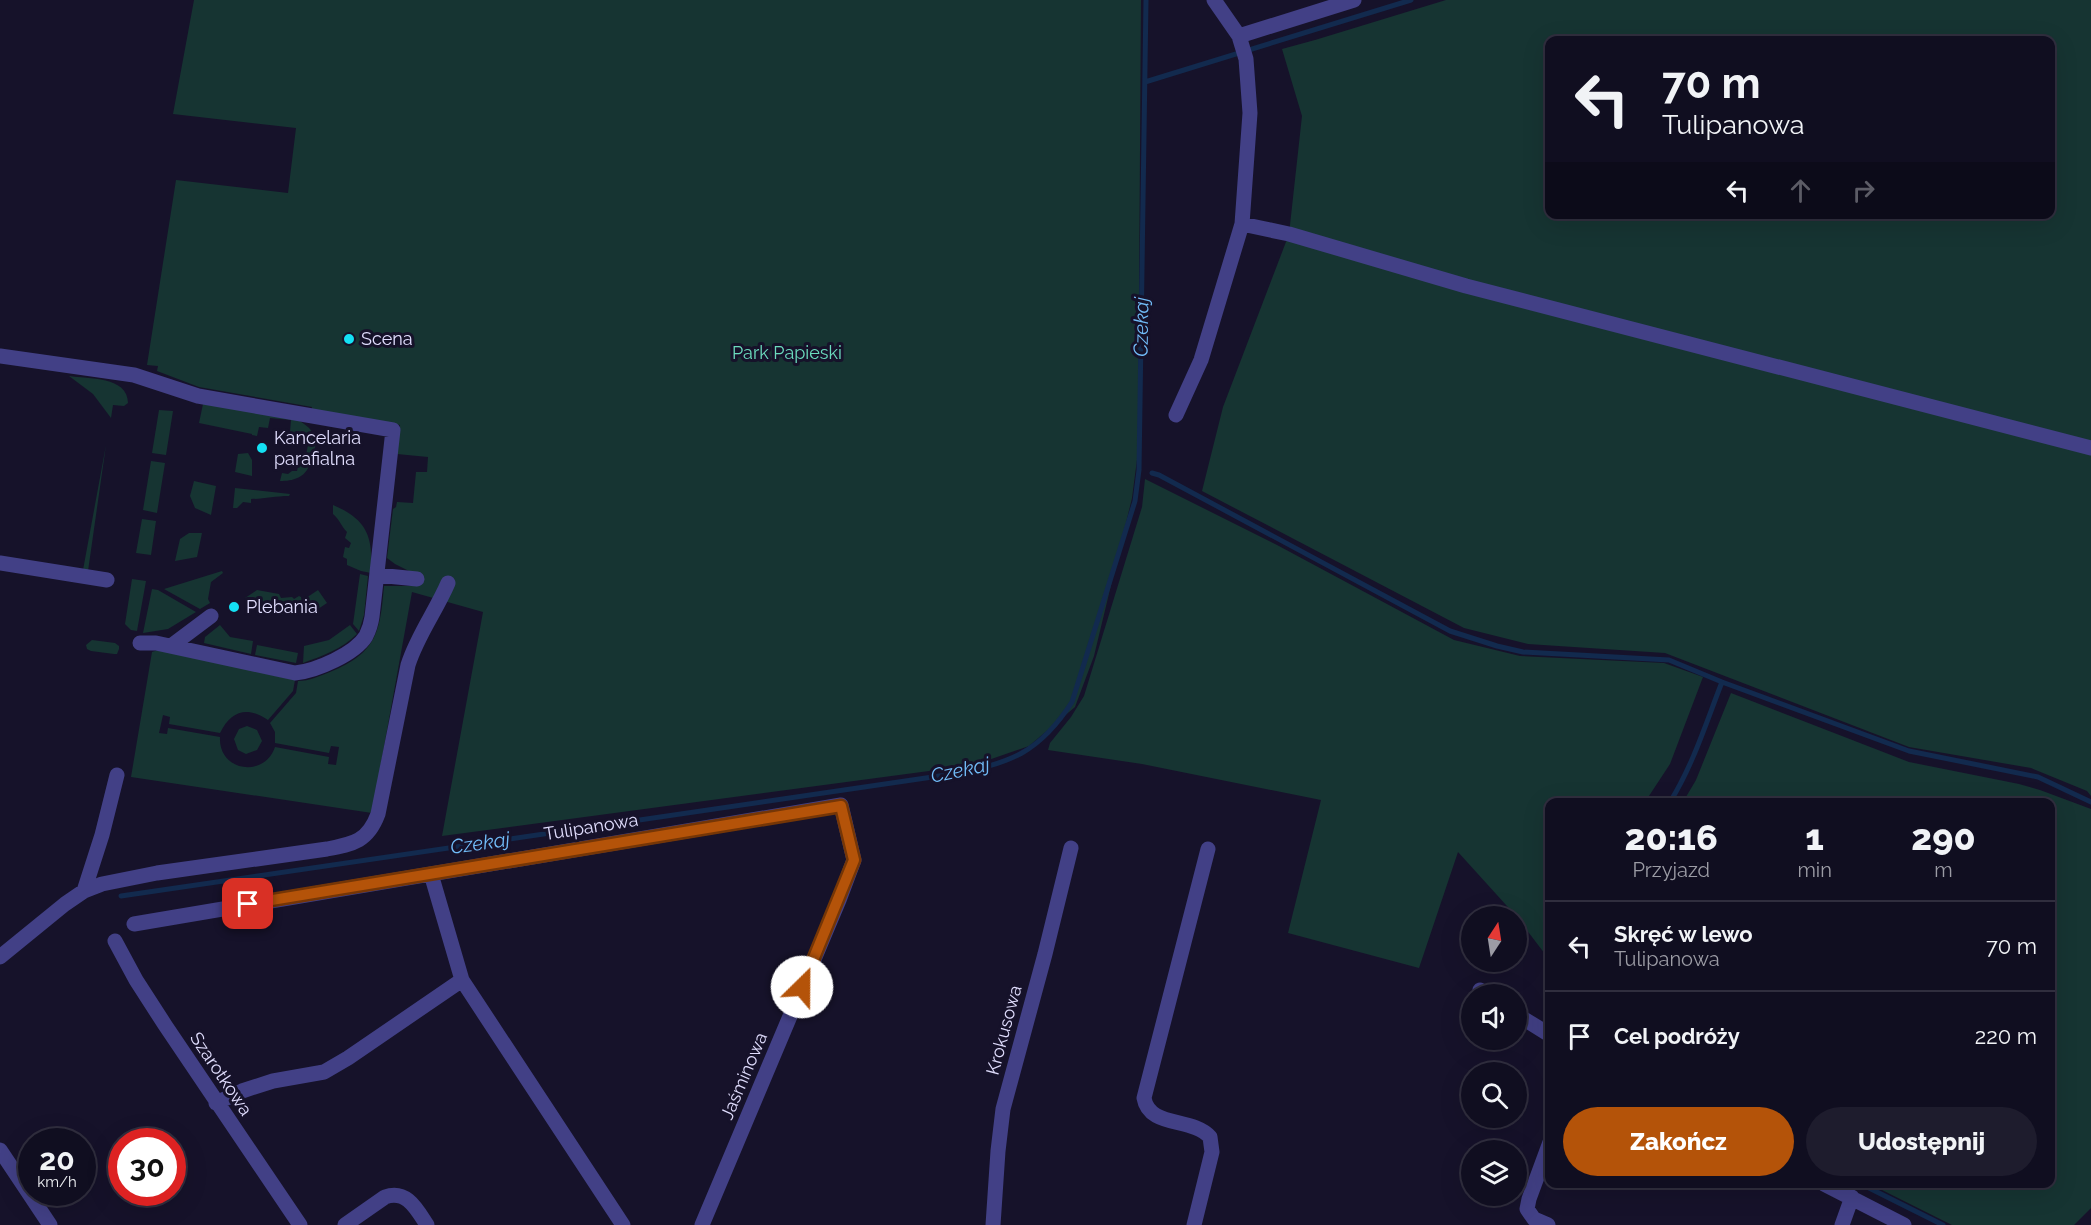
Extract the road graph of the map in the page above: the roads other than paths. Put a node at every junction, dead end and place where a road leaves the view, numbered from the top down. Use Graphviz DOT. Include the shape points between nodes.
graph roads {
  1 [pos="1214,0"];
  2 [pos="1353,0"];
  3 [pos="1240,40"];
  4 [pos="1242,224"];
  5 [pos="0,356"];
  6 [pos="1176,415"];
  7 [pos="2091,448"];
  8 [pos="0,563"];
  9 [pos="377,575"];
  10 [pos="417,579"];
  11 [pos="107,580"];
  12 [pos="448,583"];
  13 [pos="211,616"];
  14 [pos="140,643"];
  15 [pos="171,646"];
  16 [pos="117,775"];
  17 [pos="841,806"];
  18 [pos="1071,848"];
  19 [pos="1208,849"];
  20 [pos="430,874"];
  21 [pos="84,891"];
  22 [pos="134,924"];
  23 [pos="115,941"];
  24 [pos="0,957"];
  25 [pos="462,980"];
  26 [pos="1527,1021"];
  27 [pos="1545,1032"];
  28 [pos="216,1103"];
  29 [pos="0,1150"];
  30 [pos="1545,1156"];
  31 [pos="1833,1188"];
  32 [pos="1852,1197"];
  33 [pos="50,1225"];
  34 [pos="300,1225"];
  35 [pos="345,1225"];
  36 [pos="427,1225"];
  37 [pos="623,1225"];
  38 [pos="702,1225"];
  39 [pos="993,1225"];
  40 [pos="1194,1225"];
  41 [pos="1548,1225"];
  42 [pos="1842,1225"];
  43 [pos="1904,1225"];
  1 -- 3 [label="street"];
  2 -- 3 [label="street"];
  3 -- 4 [label="street" via="1246,59 1250,113"];
  4 -- 6 [label="street" via="1201,360"];
  4 -- 7 [label="street"];
  5 -- 9 [label="street" via="134,375 188,394 393,430"];
  8 -- 11 [label="street"];
  9 -- 10 [label="street"];
  9 -- 15 [label="street" via="372,617 365,637 342,656 307,671 295,673"];
  12 -- 21 [label="street" via="408,665 378,814 365,837 349,845 118,880"];
  13 -- 15 [label="street"];
  14 -- 15 [label="street"];
  16 -- 21 [label="street"];
  17 -- 20 [label="street, Tulipanowa"];
  17 -- 38 [label="street, Jaśminowa" via="854,860"];
  18 -- 39 [label="street, Krokusowa" via="1003,1109"];
  19 -- 40 [label="street" via="1144,1098 1149,1112 1198,1128 1210,1137 1212,1152"];
  20 -- 22 [label="street, Tulipanowa"];
  20 -- 25 [label="street"];
  21 -- 24 [label="street"];
  23 -- 28 [label="street, Szarotkowa"];
  25 -- 28 [label="street" via="324,1072 273,1081"];
  25 -- 37 [label="street"];
  26 -- 27 [label="street"];
  28 -- 34 [label="street, Szarotkowa"];
  29 -- 33 [label="street"];
  30 -- 41 [label="street" via="1527,1209 1534,1219"];
  31 -- 32 [label="street"];
  32 -- 42 [label="street"];
  32 -- 43 [label="street"];
  35 -- 36 [label="street" via="391,1195 409,1201"];
}
